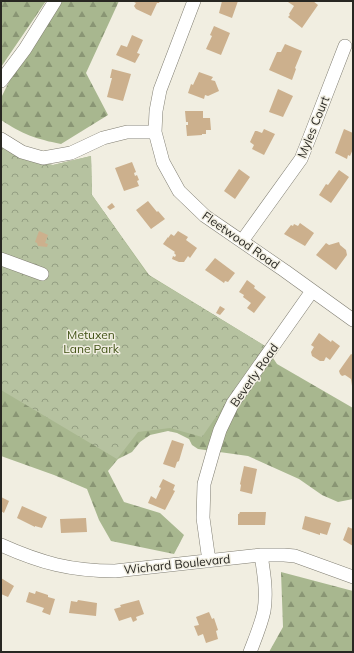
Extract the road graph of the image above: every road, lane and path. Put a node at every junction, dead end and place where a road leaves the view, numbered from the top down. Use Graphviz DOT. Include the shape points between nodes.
graph roads {
  1 [pos="55,1"];
  2 [pos="194,1"];
  3 [pos="345,46"];
  4 [pos="1,81"];
  5 [pos="155,132"];
  6 [pos="1,139"];
  7 [pos="242,241"];
  8 [pos="1,259"];
  9 [pos="42,274"];
  10 [pos="312,291"];
  11 [pos="353,320"];
  12 [pos="1,545"];
  13 [pos="261,555"];
  14 [pos="209,561"];
  15 [pos="353,577"];
  16 [pos="250,652"];
  1 -- 4 [label="street"];
  2 -- 5 [label="street, Fleetwood Road" via="160,90"];
  3 -- 7 [label="street, Myles Court" via="301,159"];
  5 -- 6 [label="street" via="127,132 103,138 71,153 43,158 22,152"];
  5 -- 7 [label="street, Fleetwood Road" via="163,162 179,191 205,216"];
  7 -- 10 [label="street, Fleetwood Road"];
  8 -- 9 [label="street"];
  10 -- 11 [label="street, Fleetwood Road"];
  10 -- 14 [label="street, Beverly Road" via="233,402 220,430 208,467 204,490 203,518"];
  12 -- 14 [label="street, Wichard Boulevard" via="30,558 65,568 93,571"];
  13 -- 14 [label="street, Wichard Boulevard"];
  13 -- 15 [label="street, Wichard Boulevard" via="295,556"];
  13 -- 16 [label="street" via="265,579 264,612"];
}
